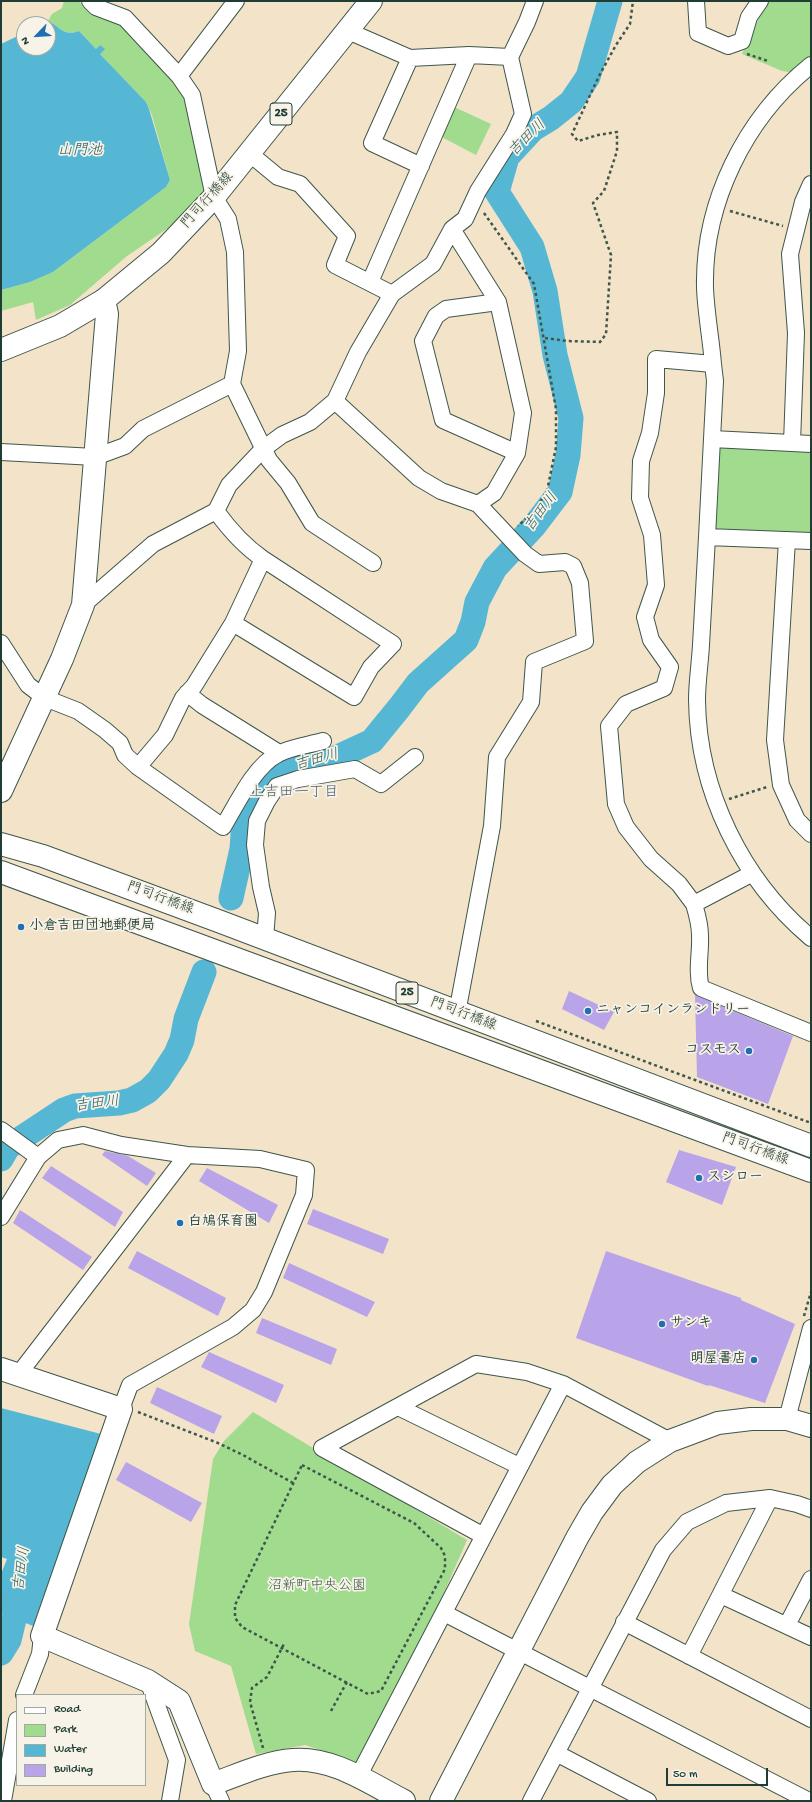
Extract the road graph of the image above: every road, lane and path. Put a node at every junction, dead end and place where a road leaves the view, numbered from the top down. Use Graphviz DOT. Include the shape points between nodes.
graph roads {
  1 [pos="90,1"];
  2 [pos="236,1"];
  3 [pos="371,1"];
  4 [pos="535,1"];
  5 [pos="633,1"];
  6 [pos="696,1"];
  7 [pos="760,1"];
  8 [pos="348,31"];
  9 [pos="740,52"];
  10 [pos="469,55"];
  11 [pos="510,57"];
  12 [pos="410,58"];
  13 [pos="768,61"];
  14 [pos="811,65"];
  15 [pos="179,76"];
  16 [pos="249,153"];
  17 [pos="420,166"];
  18 [pos="811,184"];
  19 [pos="214,197"];
  20 [pos="474,200"];
  21 [pos="723,210"];
  22 [pos="452,229"];
  23 [pos="795,229"];
  24 [pos="370,282"];
  25 [pos="392,294"];
  26 [pos="104,300"];
  27 [pos="498,302"];
  28 [pos="545,338"];
  29 [pos="1,350"];
  30 [pos="713,364"];
  31 [pos="232,384"];
  32 [pos="335,401"];
  33 [pos="712,439"];
  34 [pos="792,443"];
  35 [pos="811,444"];
  36 [pos="263,449"];
  37 [pos="1,452"];
  38 [pos="517,453"];
  39 [pos="95,457"];
  40 [pos="478,504"];
  41 [pos="216,511"];
  42 [pos="510,536"];
  43 [pos="707,537"];
  44 [pos="787,540"];
  45 [pos="811,541"];
  46 [pos="263,559"];
  47 [pos="373,563"];
  48 [pos="83,605"];
  49 [pos="233,623"];
  50 [pos="1,643"];
  51 [pos="187,693"];
  52 [pos="45,698"];
  53 [pos="323,741"];
  54 [pos="279,753"];
  55 [pos="415,757"];
  56 [pos="138,768"];
  57 [pos="780,783"];
  58 [pos="1,791"];
  59 [pos="717,802"];
  60 [pos="811,834"];
  61 [pos="1,844"];
  62 [pos="1,872"];
  63 [pos="752,874"];
  64 [pos="694,904"];
  65 [pos="811,938"];
  66 [pos="265,939"];
  67 [pos="458,1013"];
  68 [pos="529,1018"];
  69 [pos="811,1033"];
  70 [pos="811,1123"];
  71 [pos="1,1130"];
  72 [pos="811,1146"];
  73 [pos="186,1155"];
  74 [pos="38,1157"];
  75 [pos="811,1171"];
  76 [pos="1,1217"];
  77 [pos="811,1292"];
  78 [pos="807,1326"];
  79 [pos="9,1372"];
  80 [pos="563,1384"];
  81 [pos="398,1406"];
  82 [pos="129,1410"];
  83 [pos="787,1420"];
  84 [pos="811,1426"];
  85 [pos="670,1441"];
  86 [pos="519,1466"];
  87 [pos="293,1483"];
  88 [pos="770,1498"];
  89 [pos="811,1509"];
  90 [pos="482,1535"];
  91 [pos="811,1578"];
  92 [pos="721,1595"];
  93 [pos="444,1613"];
  94 [pos="624,1622"];
  95 [pos="787,1625"];
  96 [pos="42,1636"];
  97 [pos="811,1637"];
  98 [pos="285,1642"];
  99 [pos="282,1648"];
  100 [pos="519,1651"];
  101 [pos="688,1656"];
  102 [pos="348,1680"];
  103 [pos="148,1681"];
  104 [pos="346,1683"];
  105 [pos="589,1688"];
  106 [pos="24,1694"];
  107 [pos="331,1711"];
  108 [pos="811,1719"];
  109 [pos="16,1724"];
  110 [pos="263,1750"];
  111 [pos="556,1753"];
  112 [pos="5,1767"];
  113 [pos="358,1777"];
  114 [pos="217,1792"];
  115 [pos="3,1801"];
  116 [pos="170,1801"];
  117 [pos="404,1801"];
  118 [pos="442,1801"];
  119 [pos="531,1801"];
  120 [pos="648,1801"];
  121 [pos="809,1801"];
  1 -- 15 [label="street" via="96,7 125,18"];
  2 -- 15 [label="street"];
  3 -- 8 [label="main road, 門司行橋線 / 25"];
  4 -- 11 [label="street"];
  5 -- 28 [label="path" via="630,24 599,76 572,134 578,141 617,132 617,151 604,191 593,203 611,255 606,334 600,342"];
  6 -- 7 [label="street" via="698,33 728,46 742,41 749,17"];
  8 -- 12 [label="street"];
  8 -- 16 [label="main road, 門司行橋線 / 25"];
  9 -- 13 [label="path"];
  10 -- 11 [label="street"];
  10 -- 12 [label="street"];
  10 -- 17 [label="street"];
  11 -- 20 [label="street" via="523,114 514,134"];
  12 -- 17 [label="street" via="372,143"];
  14 -- 30 [label="street" via="782,92 750,131 724,185 709,238 706,262 705,289"];
  15 -- 19 [label="street" via="192,96"];
  16 -- 19 [label="main road, 門司行橋線 / 25"];
  16 -- 24 [label="street" via="278,177 300,184 347,236 335,265"];
  17 -- 24 [label="street"];
  18 -- 23 [label="street"];
  19 -- 26 [label="main road, 門司行橋線 / 25" via="161,253"];
  19 -- 31 [label="street" via="228,219 235,252 238,350"];
  20 -- 22 [label="street" via="465,219"];
  20 -- 28 [label="path" via="534,284"];
  21 -- 23 [label="path"];
  22 -- 25 [label="street" via="433,264"];
  22 -- 27 [label="street"];
  23 -- 34 [label="street" via="790,254 796,333"];
  24 -- 25 [label="street"];
  25 -- 32 [label="street" via="358,352"];
  26 -- 29 [label="main road, 門司行橋線 / 25" via="60,326"];
  26 -- 39 [label="main road" via="107,314"];
  27 -- 38 [label="street" via="523,413"];
  27 -- 38 [label="street" via="446,309 436,316 422,341 444,420"];
  28 -- 42 [label="path" via="556,408 556,447 547,490 536,510"];
  30 -- 33 [label="street"];
  30 -- 64 [label="street" via="656,359 656,393 650,434 641,461 640,498 652,535 656,585 645,617 651,640 670,667 664,688 626,704 609,726 616,804 626,827 651,859 680,884"];
  31 -- 36 [label="street"];
  31 -- 39 [label="street" via="143,429 125,446"];
  32 -- 36 [label="street" via="310,422 282,435"];
  32 -- 40 [label="street" via="419,478 441,491"];
  33 -- 34 [label="street"];
  33 -- 43 [label="street"];
  34 -- 35 [label="street"];
  36 -- 41 [label="street" via="230,485"];
  36 -- 47 [label="street" via="288,482 312,523"];
  37 -- 39 [label="street"];
  38 -- 40 [label="street" via="494,493"];
  39 -- 48 [label="main road"];
  40 -- 42 [label="street"];
  41 -- 46 [label="street" via="228,528"];
  41 -- 48 [label="street" via="153,544"];
  42 -- 67 [label="street" via="525,554 539,564 565,562 573,566 580,583 585,641 534,662 531,702 497,757 492,826"];
  43 -- 44 [label="street"];
  43 -- 59 [label="street" via="697,700 709,781"];
  44 -- 45 [label="street"];
  44 -- 57 [label="street" via="775,740"];
  46 -- 49 [label="street"];
  46 -- 49 [label="street" via="393,644 371,667 354,697"];
  48 -- 52 [label="main road"];
  49 -- 51 [label="street" via="194,686"];
  50 -- 52 [label="street" via="28,685"];
  51 -- 54 [label="street"];
  51 -- 56 [label="street" via="165,735"];
  52 -- 56 [label="street" via="78,711 105,730 120,743 125,755"];
  52 -- 58 [label="main road"];
  53 -- 54 [label="street"];
  54 -- 56 [label="street" via="268,760 253,778 223,827"];
  55 -- 66 [label="street" via="381,784 354,769 298,779 277,786 257,821 255,845 267,913"];
  57 -- 59 [label="path"];
  57 -- 60 [label="street" via="797,820"];
  59 -- 63 [label="street" via="734,845"];
  61 -- 66 [label="main road, 門司行橋線 / 25" via="43,856"];
  62 -- 75 [label="main road, 門司行橋線 / 25"];
  63 -- 64 [label="street"];
  63 -- 65 [label="street" via="772,901"];
  64 -- 69 [label="street" via="700,935 701,988"];
  66 -- 67 [label="main road, 門司行橋線 / 25"];
  67 -- 72 [label="main road, 門司行橋線 / 25"];
  68 -- 70 [label="path"];
  71 -- 74 [label="street"];
  73 -- 74 [label="street" via="121,1145 83,1135 58,1140"];
  73 -- 79 [label="street"];
  73 -- 82 [label="street" via="260,1159 306,1170 304,1195 264,1292 253,1310 233,1327 130,1385"];
  74 -- 76 [label="street"];
  77 -- 78 [label="path"];
  78 -- 83 [label="street"];
  79 -- 82 [label="main road"];
  80 -- 81 [label="street" via="527,1372 476,1364"];
  80 -- 85 [label="street"];
  80 -- 86 [label="street"];
  81 -- 86 [label="street"];
  81 -- 90 [label="street" via="322,1448"];
  82 -- 87 [label="path" via="218,1443"];
  82 -- 96 [label="main road"];
  83 -- 84 [label="main road"];
  83 -- 85 [label="main road" via="751,1419 718,1423"];
  85 -- 100 [label="main road" via="638,1462 612,1485 592,1512"];
  86 -- 90 [label="street"];
  87 -- 99 [label="path" via="235,1605 236,1618 242,1627"];
  87 -- 104 [label="path" via="302,1465 414,1523 441,1548 445,1556 445,1568 381,1691 368,1694"];
  88 -- 89 [label="street"];
  88 -- 92 [label="street"];
  88 -- 94 [label="street" via="726,1503 687,1522 662,1550"];
  90 -- 93 [label="street"];
  91 -- 95 [label="street"];
  92 -- 95 [label="street"];
  92 -- 101 [label="street"];
  93 -- 100 [label="street"];
  93 -- 113 [label="street"];
  94 -- 101 [label="street"];
  94 -- 105 [label="street"];
  95 -- 97 [label="street"];
  96 -- 103 [label="main road"];
  96 -- 106 [label="street" via="40,1654"];
  98 -- 99 [label="path"];
  99 -- 104 [label="path"];
  99 -- 110 [label="path" via="266,1677 252,1688 250,1702"];
  100 -- 105 [label="street"];
  100 -- 118 [label="main road"];
  101 -- 108 [label="street"];
  102 -- 104 [label="path"];
  103 -- 114 [label="main road" via="178,1701"];
  103 -- 116 [label="street" via="177,1760"];
  104 -- 107 [label="path"];
  105 -- 111 [label="street"];
  105 -- 121 [label="street"];
  109 -- 112 [label="street"];
  111 -- 119 [label="street"];
  111 -- 120 [label="street"];
  112 -- 115 [label="street"];
  113 -- 114 [label="main road" via="339,1767 320,1762 292,1760 267,1765"];
  113 -- 117 [label="main road"];
}
